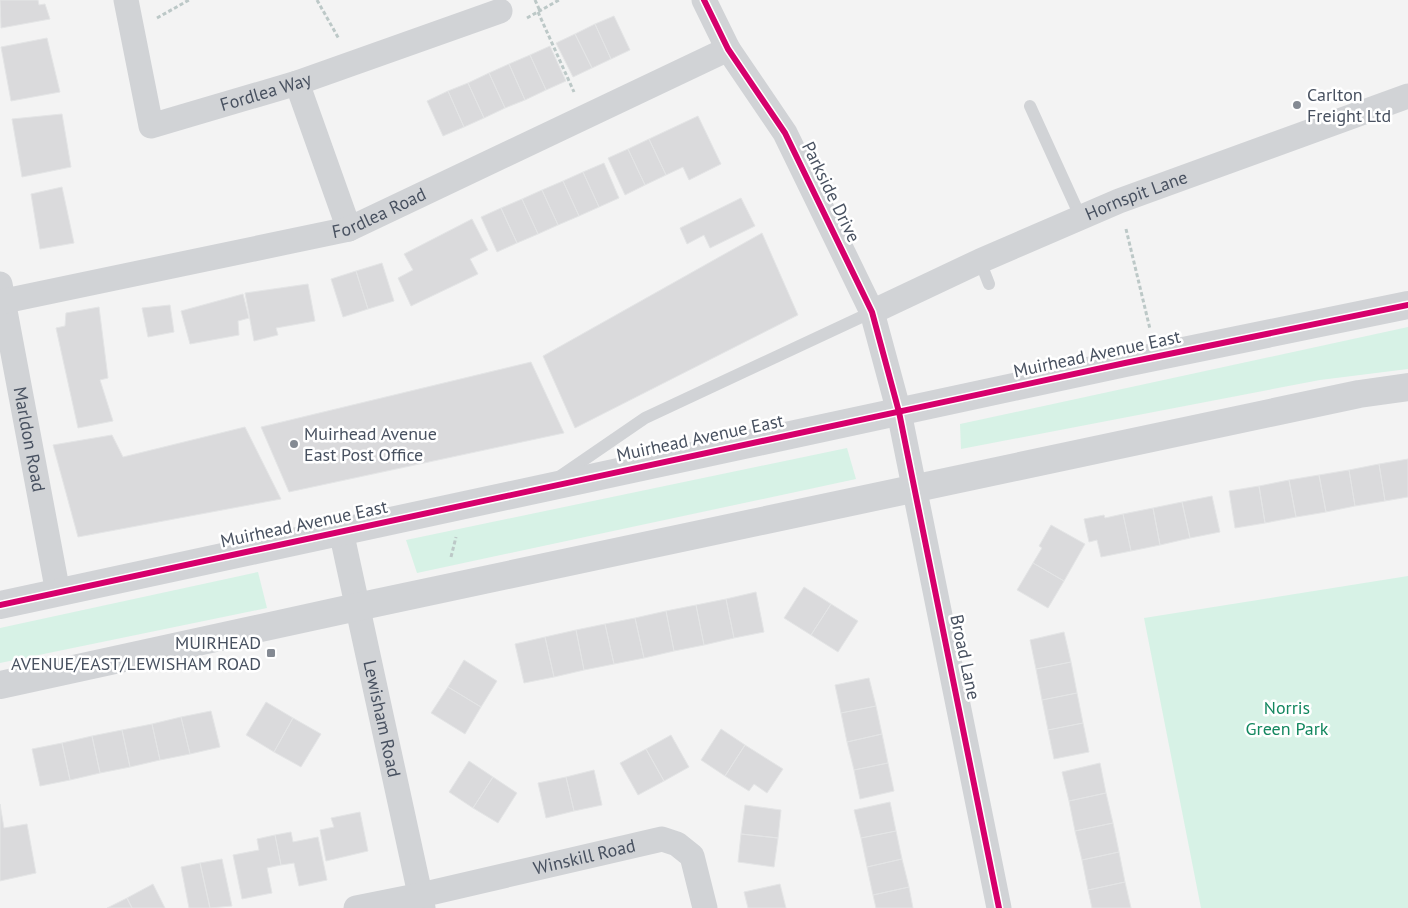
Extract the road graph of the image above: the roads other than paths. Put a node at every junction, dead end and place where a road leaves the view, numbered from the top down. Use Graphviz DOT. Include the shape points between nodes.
graph roads {
  1 [pos="126,0"];
  2 [pos="704,0"];
  3 [pos="500,11"];
  4 [pos="728,49"];
  5 [pos="298,83"];
  6 [pos="1408,96"];
  7 [pos="1030,106"];
  8 [pos="1080,218"];
  9 [pos="349,229"];
  10 [pos="980,261"];
  11 [pos="989,284"];
  12 [pos="1,296"];
  13 [pos="1408,305"];
  14 [pos="872,312"];
  15 [pos="1408,387"];
  16 [pos="899,412"];
  17 [pos="545,487"];
  18 [pos="915,489"];
  19 [pos="341,531"];
  20 [pos="58,593"];
  21 [pos="0,606"];
  22 [pos="357,607"];
  23 [pos="0,685"];
  24 [pos="422,902"];
  25 [pos="356,908"];
  26 [pos="705,908"];
  27 [pos="999,908"];
  1 -- 5 [label="street, Fordlea Way" via="151,126"];
  2 -- 4 [label="street, Parkside Drive"];
  3 -- 5 [label="street, Fordlea Way"];
  4 -- 9 [label="street, Fordlea Road"];
  4 -- 14 [label="street, Parkside Drive" via="785,133"];
  5 -- 9 [label="street"];
  6 -- 8 [label="street, Hornspit Lane"];
  7 -- 8 [label="lane"];
  8 -- 10 [label="street, Hornspit Lane"];
  9 -- 12 [label="street, Fordlea Road"];
  10 -- 11 [label="lane"];
  10 -- 14 [label="street, Hornspit Lane"];
  12 -- 20 [label="street, Marldon Road"];
  13 -- 16 [label="street, Muirhead Avenue East"];
  14 -- 16 [label="street, Parkside Drive"];
  14 -- 17 [label="lane" via="645,418"];
  15 -- 18 [label="street" via="1360,394"];
  16 -- 17 [label="street, Muirhead Avenue East"];
  16 -- 18 [label="street, Broad Lane"];
  17 -- 19 [label="street, Muirhead Avenue East"];
  18 -- 22 [label="street"];
  18 -- 27 [label="street, Broad Lane"];
  19 -- 20 [label="street, Muirhead Avenue East"];
  19 -- 22 [label="street, Lewisham Road"];
  20 -- 21 [label="street, Muirhead Avenue East"];
  22 -- 23 [label="street"];
  22 -- 24 [label="street, Lewisham Road"];
  24 -- 25 [label="street, Winskill Road"];
  24 -- 26 [label="street, Winskill Road" via="662,839 677,844 692,856"];
}
